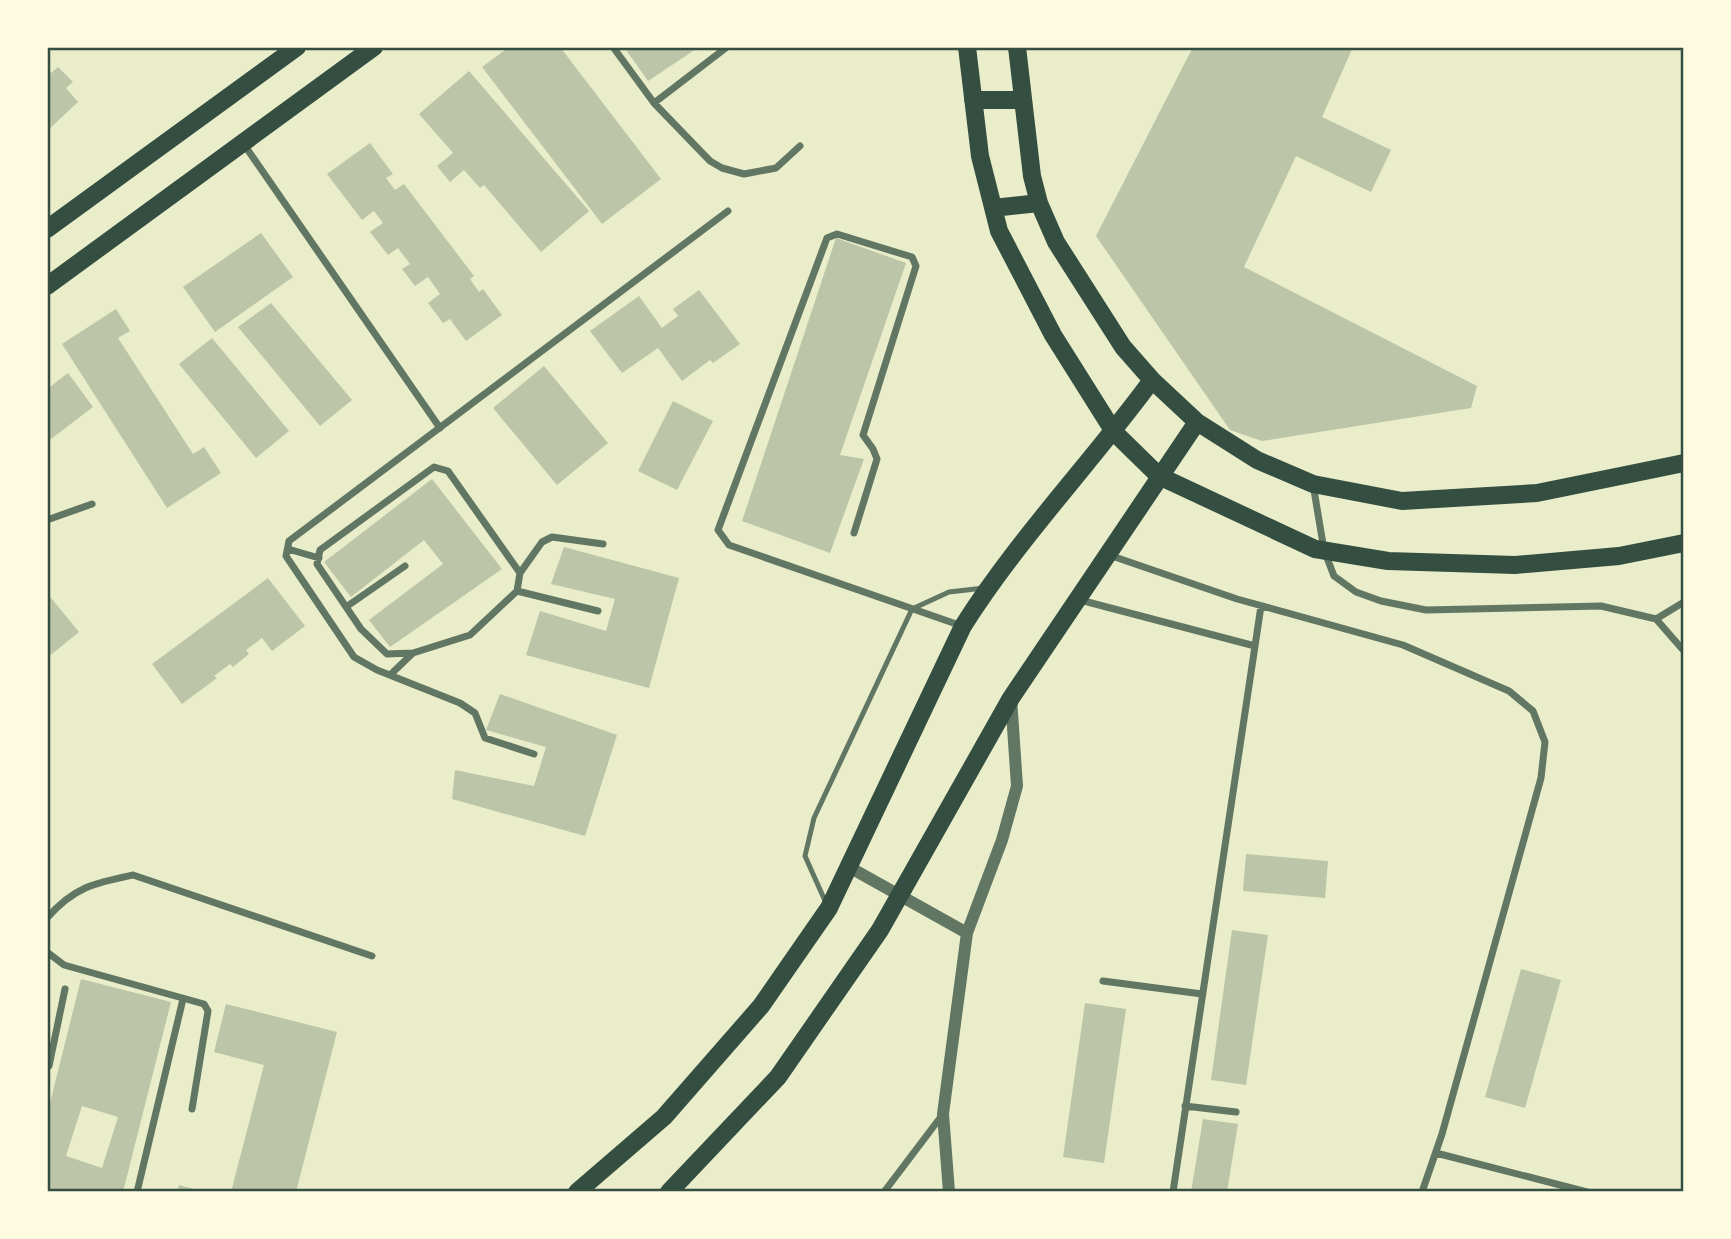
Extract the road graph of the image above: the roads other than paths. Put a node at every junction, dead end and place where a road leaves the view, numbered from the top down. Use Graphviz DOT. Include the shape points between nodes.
graph roads {
  1 [pos="297,47"];
  2 [pos="374,47"];
  3 [pos="613,47"];
  4 [pos="727,47"];
  5 [pos="967,47"];
  6 [pos="1017,47"];
  7 [pos="973,100"];
  8 [pos="1023,100"];
  9 [pos="654,103"];
  10 [pos="242,142"];
  11 [pos="800,146"];
  12 [pos="1039,203"];
  13 [pos="993,208"];
  14 [pos="729,211"];
  15 [pos="47,229"];
  16 [pos="47,286"];
  17 [pos="1152,380"];
  18 [pos="1197,422"];
  19 [pos="439,428"];
  20 [pos="1114,432"];
  21 [pos="1684,463"];
  22 [pos="1159,476"];
  23 [pos="1313,484"];
  24 [pos="92,504"];
  25 [pos="47,520"];
  26 [pos="854,533"];
  27 [pos="1684,543"];
  28 [pos="603,544"];
  29 [pos="288,549"];
  30 [pos="1324,550"];
  31 [pos="1106,554"];
  32 [pos="318,558"];
  33 [pos="405,566"];
  34 [pos="520,573"];
  35 [pos="987,588"];
  36 [pos="517,591"];
  37 [pos="1077,599"];
  38 [pos="1684,602"];
  39 [pos="1261,606"];
  40 [pos="346,607"];
  41 [pos="912,609"];
  42 [pos="598,611"];
  43 [pos="1656,619"];
  44 [pos="963,626"];
  45 [pos="1255,646"];
  46 [pos="1684,651"];
  47 [pos="412,653"];
  48 [pos="390,675"];
  49 [pos="1011,698"];
  50 [pos="534,754"];
  51 [pos="849,867"];
  52 [pos="901,894"];
  53 [pos="829,908"];
  54 [pos="47,918"];
  55 [pos="967,933"];
  56 [pos="47,952"];
  57 [pos="372,956"];
  58 [pos="1103,981"];
  59 [pos="65,989"];
  60 [pos="1202,995"];
  61 [pos="183,999"];
  62 [pos="48,1068"];
  63 [pos="1185,1106"];
  64 [pos="192,1110"];
  65 [pos="1236,1112"];
  66 [pos="943,1114"];
  67 [pos="1436,1153"];
  68 [pos="137,1192"];
  69 [pos="577,1192"];
  70 [pos="669,1192"];
  71 [pos="884,1192"];
  72 [pos="949,1192"];
  73 [pos="1172,1192"];
  74 [pos="1422,1192"];
  75 [pos="1587,1192"];
  1 -- 15 [label="main road"];
  2 -- 10 [label="main road"];
  3 -- 9 [label="street"];
  4 -- 9 [label="street"];
  5 -- 7 [label="main road"];
  6 -- 8 [label="main road"];
  7 -- 8 [label="main road"];
  7 -- 13 [label="main road"];
  8 -- 12 [label="main road"];
  9 -- 11 [label="street" via="709,161 722,168 744,174 776,168"];
  10 -- 16 [label="main road"];
  10 -- 19 [label="street"];
  12 -- 13 [label="main road"];
  12 -- 17 [label="main road" via="1056,242 1123,347"];
  13 -- 20 [label="main road" via="999,231 1053,335"];
  14 -- 19 [label="street"];
  17 -- 18 [label="main road"];
  17 -- 20 [label="main road"];
  18 -- 22 [label="main road"];
  18 -- 23 [label="main road" via="1257,460"];
  19 -- 29 [label="street" via="289,541"];
  20 -- 22 [label="main road"];
  20 -- 35 [label="main road"];
  21 -- 23 [label="main road" via="1537,492 1402,501"];
  22 -- 30 [label="main road"];
  22 -- 31 [label="main road"];
  23 -- 30 [label="street"];
  24 -- 25 [label="street"];
  26 -- 41 [label="street" via="877,459 863,435 916,266 912,257 837,234 827,238 718,530 729,545"];
  27 -- 30 [label="main road" via="1619,556 1516,565 1388,561"];
  28 -- 34 [label="street" via="552,537 542,542"];
  29 -- 32 [label="street"];
  29 -- 48 [label="street" via="286,556 354,657"];
  30 -- 43 [label="street" via="1334,576 1356,592 1381,601 1426,610 1601,606"];
  31 -- 37 [label="main road"];
  31 -- 39 [label="street"];
  32 -- 34 [label="street" via="320,550 434,467 448,471"];
  32 -- 40 [label="street" via="317,564"];
  33 -- 40 [label="street"];
  34 -- 36 [label="street"];
  35 -- 41 [label="lane" via="949,592"];
  35 -- 44 [label="main road"];
  36 -- 42 [label="street"];
  36 -- 47 [label="street" via="470,635"];
  37 -- 45 [label="street"];
  37 -- 49 [label="main road"];
  38 -- 43 [label="street"];
  39 -- 45 [label="street"];
  39 -- 67 [label="street" via="1403,645 1509,691 1533,711 1545,742 1541,778"];
  40 -- 47 [label="street" via="387,654"];
  41 -- 44 [label="street"];
  41 -- 53 [label="lane" via="814,818 805,856"];
  43 -- 46 [label="street"];
  44 -- 51 [label="main road"];
  45 -- 60 [label="street"];
  47 -- 48 [label="street"];
  48 -- 50 [label="street" via="460,703 475,713 485,738"];
  49 -- 52 [label="main road"];
  49 -- 55 [label="street" via="1017,786"];
  51 -- 52 [label="street"];
  51 -- 53 [label="main road"];
  52 -- 55 [label="street"];
  52 -- 70 [label="main road" via="863,957 778,1077"];
  53 -- 69 [label="main road" via="761,1006 664,1117"];
  54 -- 57 [label="street" via="69,895 133,875"];
  55 -- 66 [label="street"];
  56 -- 61 [label="street" via="64,965"];
  58 -- 60 [label="street"];
  59 -- 62 [label="street"];
  60 -- 63 [label="street"];
  61 -- 64 [label="street" via="204,1004 208,1011"];
  61 -- 68 [label="street"];
  63 -- 65 [label="street"];
  63 -- 73 [label="street"];
  66 -- 71 [label="street"];
  66 -- 72 [label="street"];
  67 -- 74 [label="street"];
  67 -- 75 [label="street"];
}
